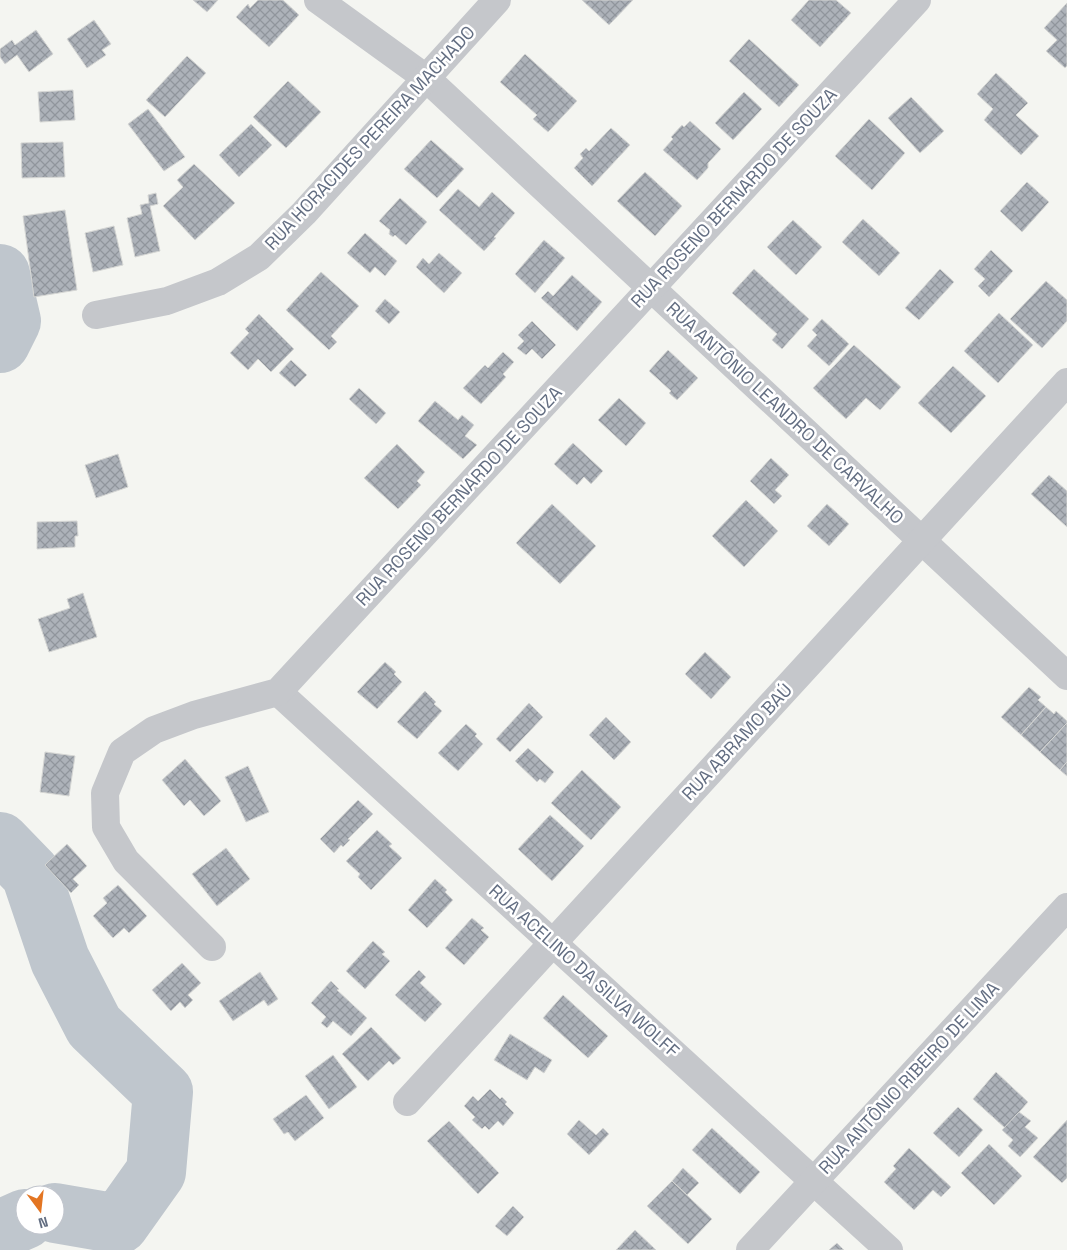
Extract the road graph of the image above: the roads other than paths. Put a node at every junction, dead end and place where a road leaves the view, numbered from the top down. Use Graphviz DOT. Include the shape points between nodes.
graph roads {
  1 [pos="318,0"];
  2 [pos="497,0"];
  3 [pos="917,0"];
  4 [pos="426,78"];
  5 [pos="651,288"];
  6 [pos="96,315"];
  7 [pos="1067,382"];
  8 [pos="922,540"];
  9 [pos="1067,676"];
  10 [pos="278,692"];
  11 [pos="1067,907"];
  12 [pos="553,943"];
  13 [pos="212,947"];
  14 [pos="407,1102"];
  15 [pos="814,1181"];
  16 [pos="750,1250"];
  17 [pos="890,1250"];
  1 -- 4 [label="street, RUA ANTÔNIO LEANDRO DE CARVALHO"];
  2 -- 4 [label="street, RUA HORACIDES PEREIRA MACHADO"];
  3 -- 5 [label="street, RUA ROSENO BERNARDO DE SOUZA"];
  4 -- 5 [label="street, RUA ANTÔNIO LEANDRO DE CARVALHO"];
  4 -- 6 [label="street, RUA HORACIDES PEREIRA MACHADO" via="304,213 259,257 218,282 176,298"];
  5 -- 8 [label="street, RUA ANTÔNIO LEANDRO DE CARVALHO"];
  5 -- 10 [label="street, RUA ROSENO BERNARDO DE SOUZA"];
  7 -- 8 [label="street, RUA ABRAMO BAÚ"];
  8 -- 9 [label="street, RUA ANTÔNIO LEANDRO DE CARVALHO"];
  8 -- 12 [label="street, RUA ABRAMO BAÚ"];
  10 -- 12 [label="street, RUA ACELINO DA SILVA WOLFF"];
  10 -- 13 [label="street" via="194,715 154,730 122,752 105,793 106,827 126,860"];
  11 -- 15 [label="street, RUA ANTÔNIO RIBEIRO DE LIMA"];
  12 -- 14 [label="street, RUA ABRAMO BAÚ"];
  12 -- 15 [label="street, RUA ACELINO DA SILVA WOLFF"];
  15 -- 16 [label="street, RUA ANTÔNIO RIBEIRO DE LIMA"];
  15 -- 17 [label="street, RUA ACELINO DA SILVA WOLFF"];
}
